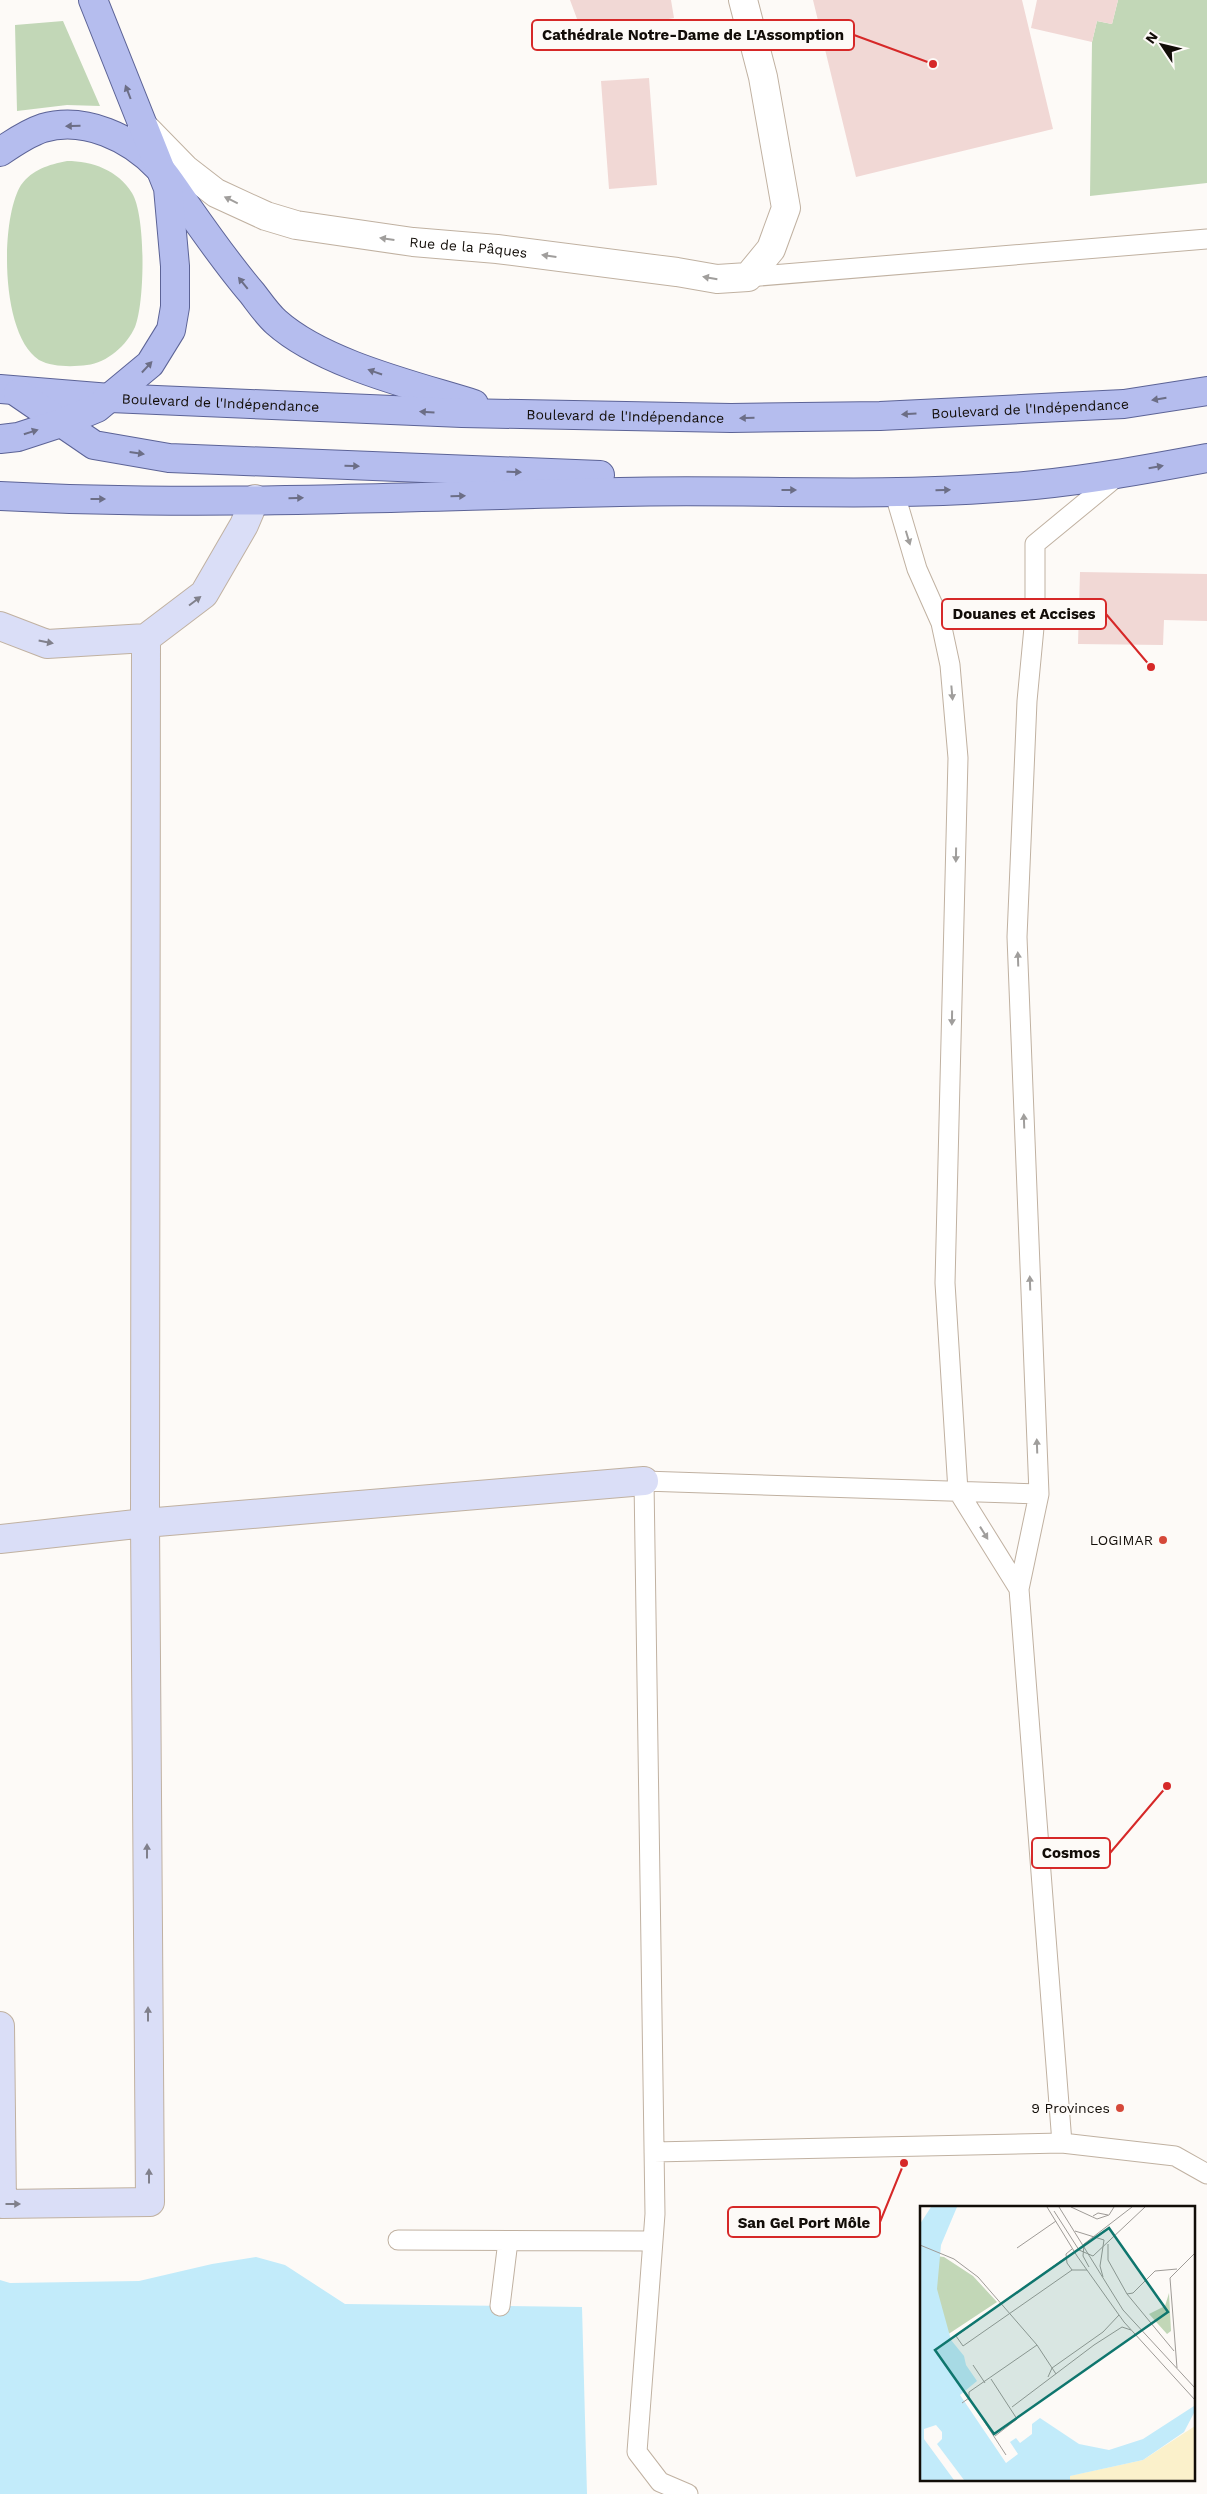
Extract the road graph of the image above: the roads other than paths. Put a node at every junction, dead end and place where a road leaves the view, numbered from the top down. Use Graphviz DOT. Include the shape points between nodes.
graph roads {
  1 [pos="93,0"];
  2 [pos="744,0"];
  3 [pos="142,125"];
  4 [pos="0,152"];
  5 [pos="161,169"];
  6 [pos="1207,239"];
  7 [pos="748,277"];
  8 [pos="5,385"];
  9 [pos="1207,391"];
  10 [pos="110,398"];
  11 [pos="504,414"];
  12 [pos="61,423"];
  13 [pos="0,439"];
  14 [pos="1207,458"];
  15 [pos="1121,474"];
  16 [pos="740,490"];
  17 [pos="894,491"];
  18 [pos="0,496"];
  19 [pos="255,499"];
  20 [pos="0,626"];
  21 [pos="146,638"];
  22 [pos="644,1482"];
  23 [pos="958,1492"];
  24 [pos="1039,1494"];
  25 [pos="145,1523"];
  26 [pos="0,1539"];
  27 [pos="1019,1589"];
  28 [pos="0,2026"];
  29 [pos="1062,2143"];
  30 [pos="654,2152"];
  31 [pos="1207,2174"];
  32 [pos="398,2240"];
  33 [pos="508,2240"];
  34 [pos="652,2241"];
  35 [pos="500,2306"];
  36 [pos="688,2494"];
  3 -- 1 [label="main road, one-way"];
  2 -- 7 [label="street" via="763,77 786,208 771,249"];
  3 -- 5 [label="main road"];
  7 -- 3 [label="street, Rue de la Pâques, one-way" via="717,280 677,272 497,249 413,242 296,225 266,216 216,193 185,168"];
  5 -- 4 [label="main road, one-way" via="145,154 116,136 76,125 44,128"];
  10 -- 5 [label="main road, one-way" via="150,364 170,330 175,307 175,266 168,188"];
  11 -- 5 [label="main road, one-way" via="330,356 305,344 269,314 217,250"];
  6 -- 7 [label="lane"];
  8 -- 10 [label="main road, Boulevard de l'Indépendance" via="43,394"];
  8 -- 12 [label="main road"];
  9 -- 11 [label="main road, Boulevard de l'Indépendance, one-way" via="1124,404 880,416 731,418"];
  11 -- 10 [label="main road, Boulevard de l'Indépendance, one-way"];
  10 -- 12 [label="main road" via="90,412"];
  13 -- 12 [label="main road, one-way"];
  12 -- 16 [label="main road, one-way" via="94,445 169,458 636,477"];
  15 -- 14 [label="main road, one-way"];
  17 -- 15 [label="main road, one-way" via="996,488"];
  24 -- 15 [label="lane, one-way" via="1017,937 1027,701 1035,617 1035,544"];
  16 -- 17 [label="main road, one-way"];
  19 -- 16 [label="main road, one-way"];
  17 -- 23 [label="lane, one-way" via="917,569 942,623 950,665 958,758 945,1283"];
  18 -- 19 [label="main road, one-way"];
  21 -- 19 [label="main road, one-way" via="204,594 244,525"];
  20 -- 21 [label="main road, one-way" via="47,644"];
  21 -- 25 [label="main road"];
  22 -- 23 [label="lane"];
  22 -- 25 [label="main road"];
  22 -- 30 [label="lane"];
  23 -- 24 [label="lane"];
  23 -- 27 [label="lane, one-way"];
  24 -- 27 [label="lane"];
  25 -- 26 [label="main road"];
  28 -- 25 [label="main road, one-way" via="2,2204 150,2202"];
  27 -- 29 [label="lane"];
  29 -- 30 [label="lane"];
  29 -- 31 [label="lane" via="1175,2156"];
  30 -- 34 [label="lane"];
  32 -- 33 [label="lane"];
  33 -- 34 [label="lane"];
  33 -- 35 [label="lane"];
  34 -- 36 [label="lane" via="637,2452 660,2482"];
}
